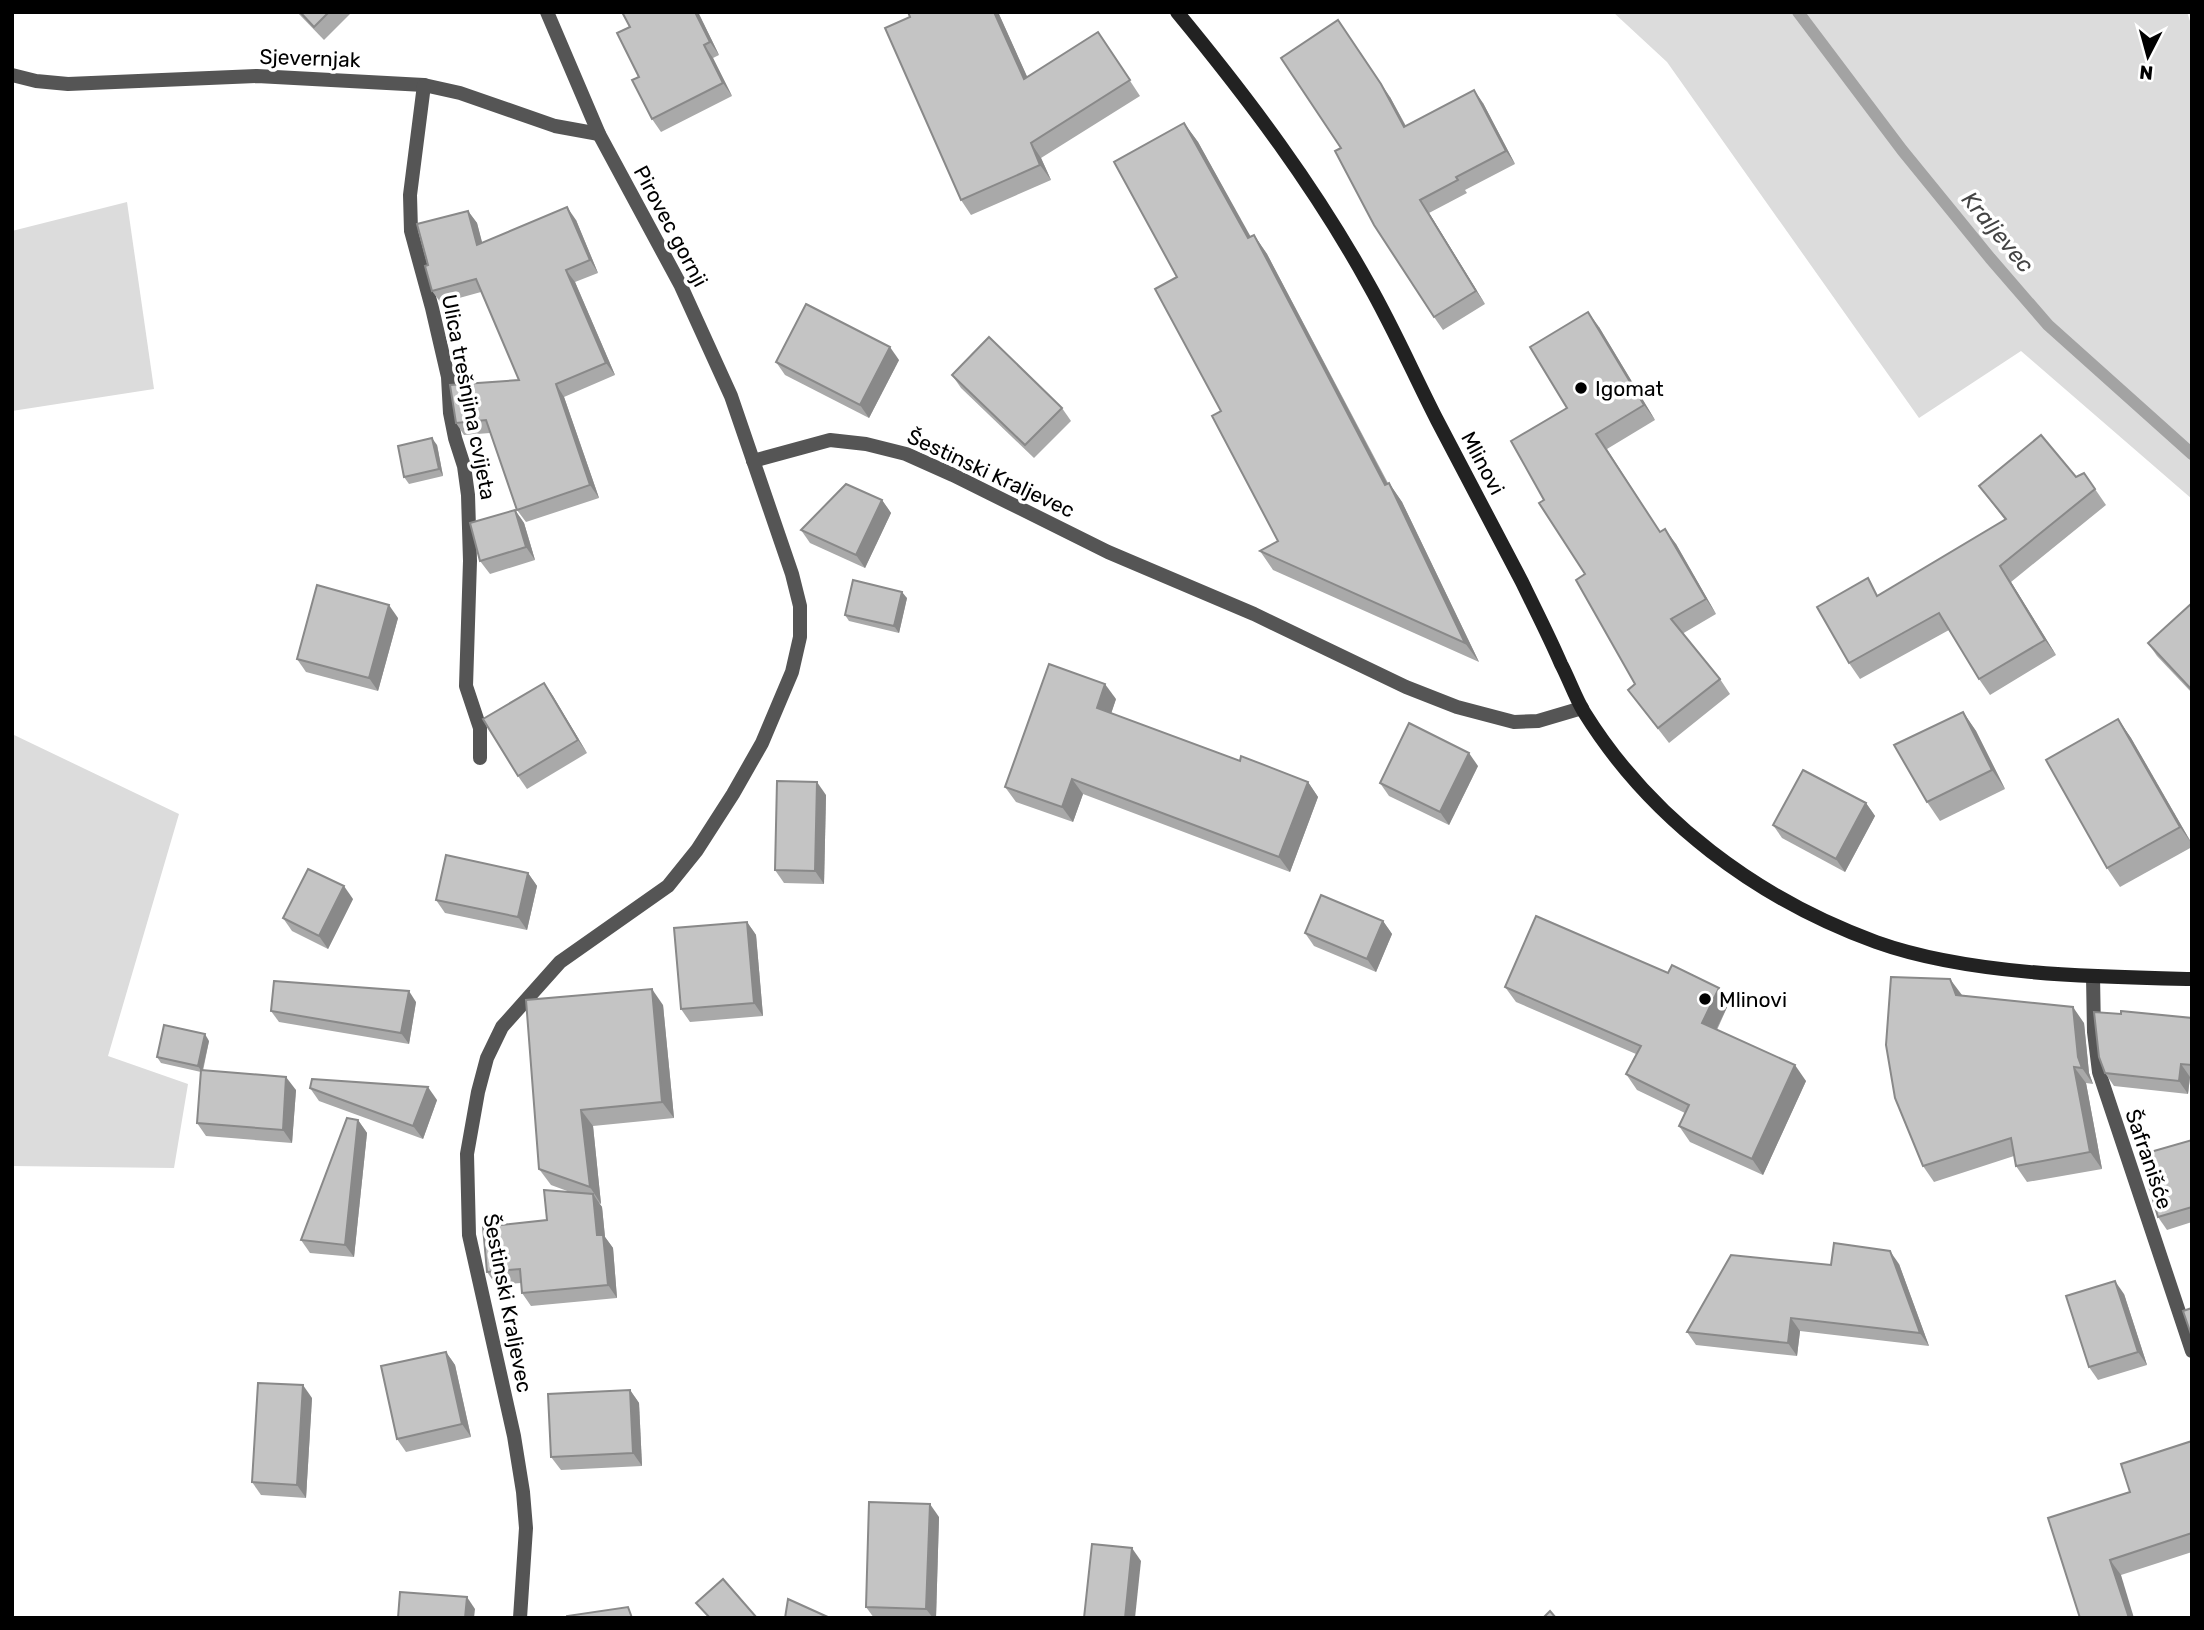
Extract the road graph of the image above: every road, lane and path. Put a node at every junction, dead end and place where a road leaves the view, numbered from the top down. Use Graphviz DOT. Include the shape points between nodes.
graph roads {
  1 [pos="547,12"];
  2 [pos="1177,12"];
  3 [pos="12,75"];
  4 [pos="424,85"];
  5 [pos="599,134"];
  6 [pos="753,461"];
  7 [pos="1582,708"];
  8 [pos="480,758"];
  9 [pos="2093,976"];
  10 [pos="2192,979"];
  11 [pos="2192,1351"];
  12 [pos="520,1618"];
  1 -- 5 [label="street, Pirovec gornji"];
  2 -- 7 [label="main road, Mlinovi" via="1303,177 1370,286"];
  3 -- 4 [label="street, Sjevernjak" via="68,84 257,76"];
  4 -- 5 [label="street, Sjevernjak" via="555,127"];
  4 -- 8 [label="street, Ulica trešnjina cvijeta" via="410,195 411,231 447,377 468,495 466,686 480,728"];
  5 -- 6 [label="street, Pirovec gornji" via="686,297 731,396"];
  6 -- 7 [label="street, Šestinski Kraljevec" via="830,440 906,454 1108,552 1457,707 1514,722 1538,721"];
  6 -- 12 [label="street, Šestinski Kraljevec" via="800,606 800,637 778,708 733,794 690,859 668,886 560,962 527,996 502,1027 478,1092 467,1154 469,1235 523,1492 526,1528"];
  7 -- 9 [label="main road, Mlinovi" via="1653,802 1713,854 1774,894 1878,943 1938,959"];
  9 -- 10 [label="main road, Mlinovi"];
  9 -- 11 [label="street, Šafranišće" via="2099,1072"];
}
